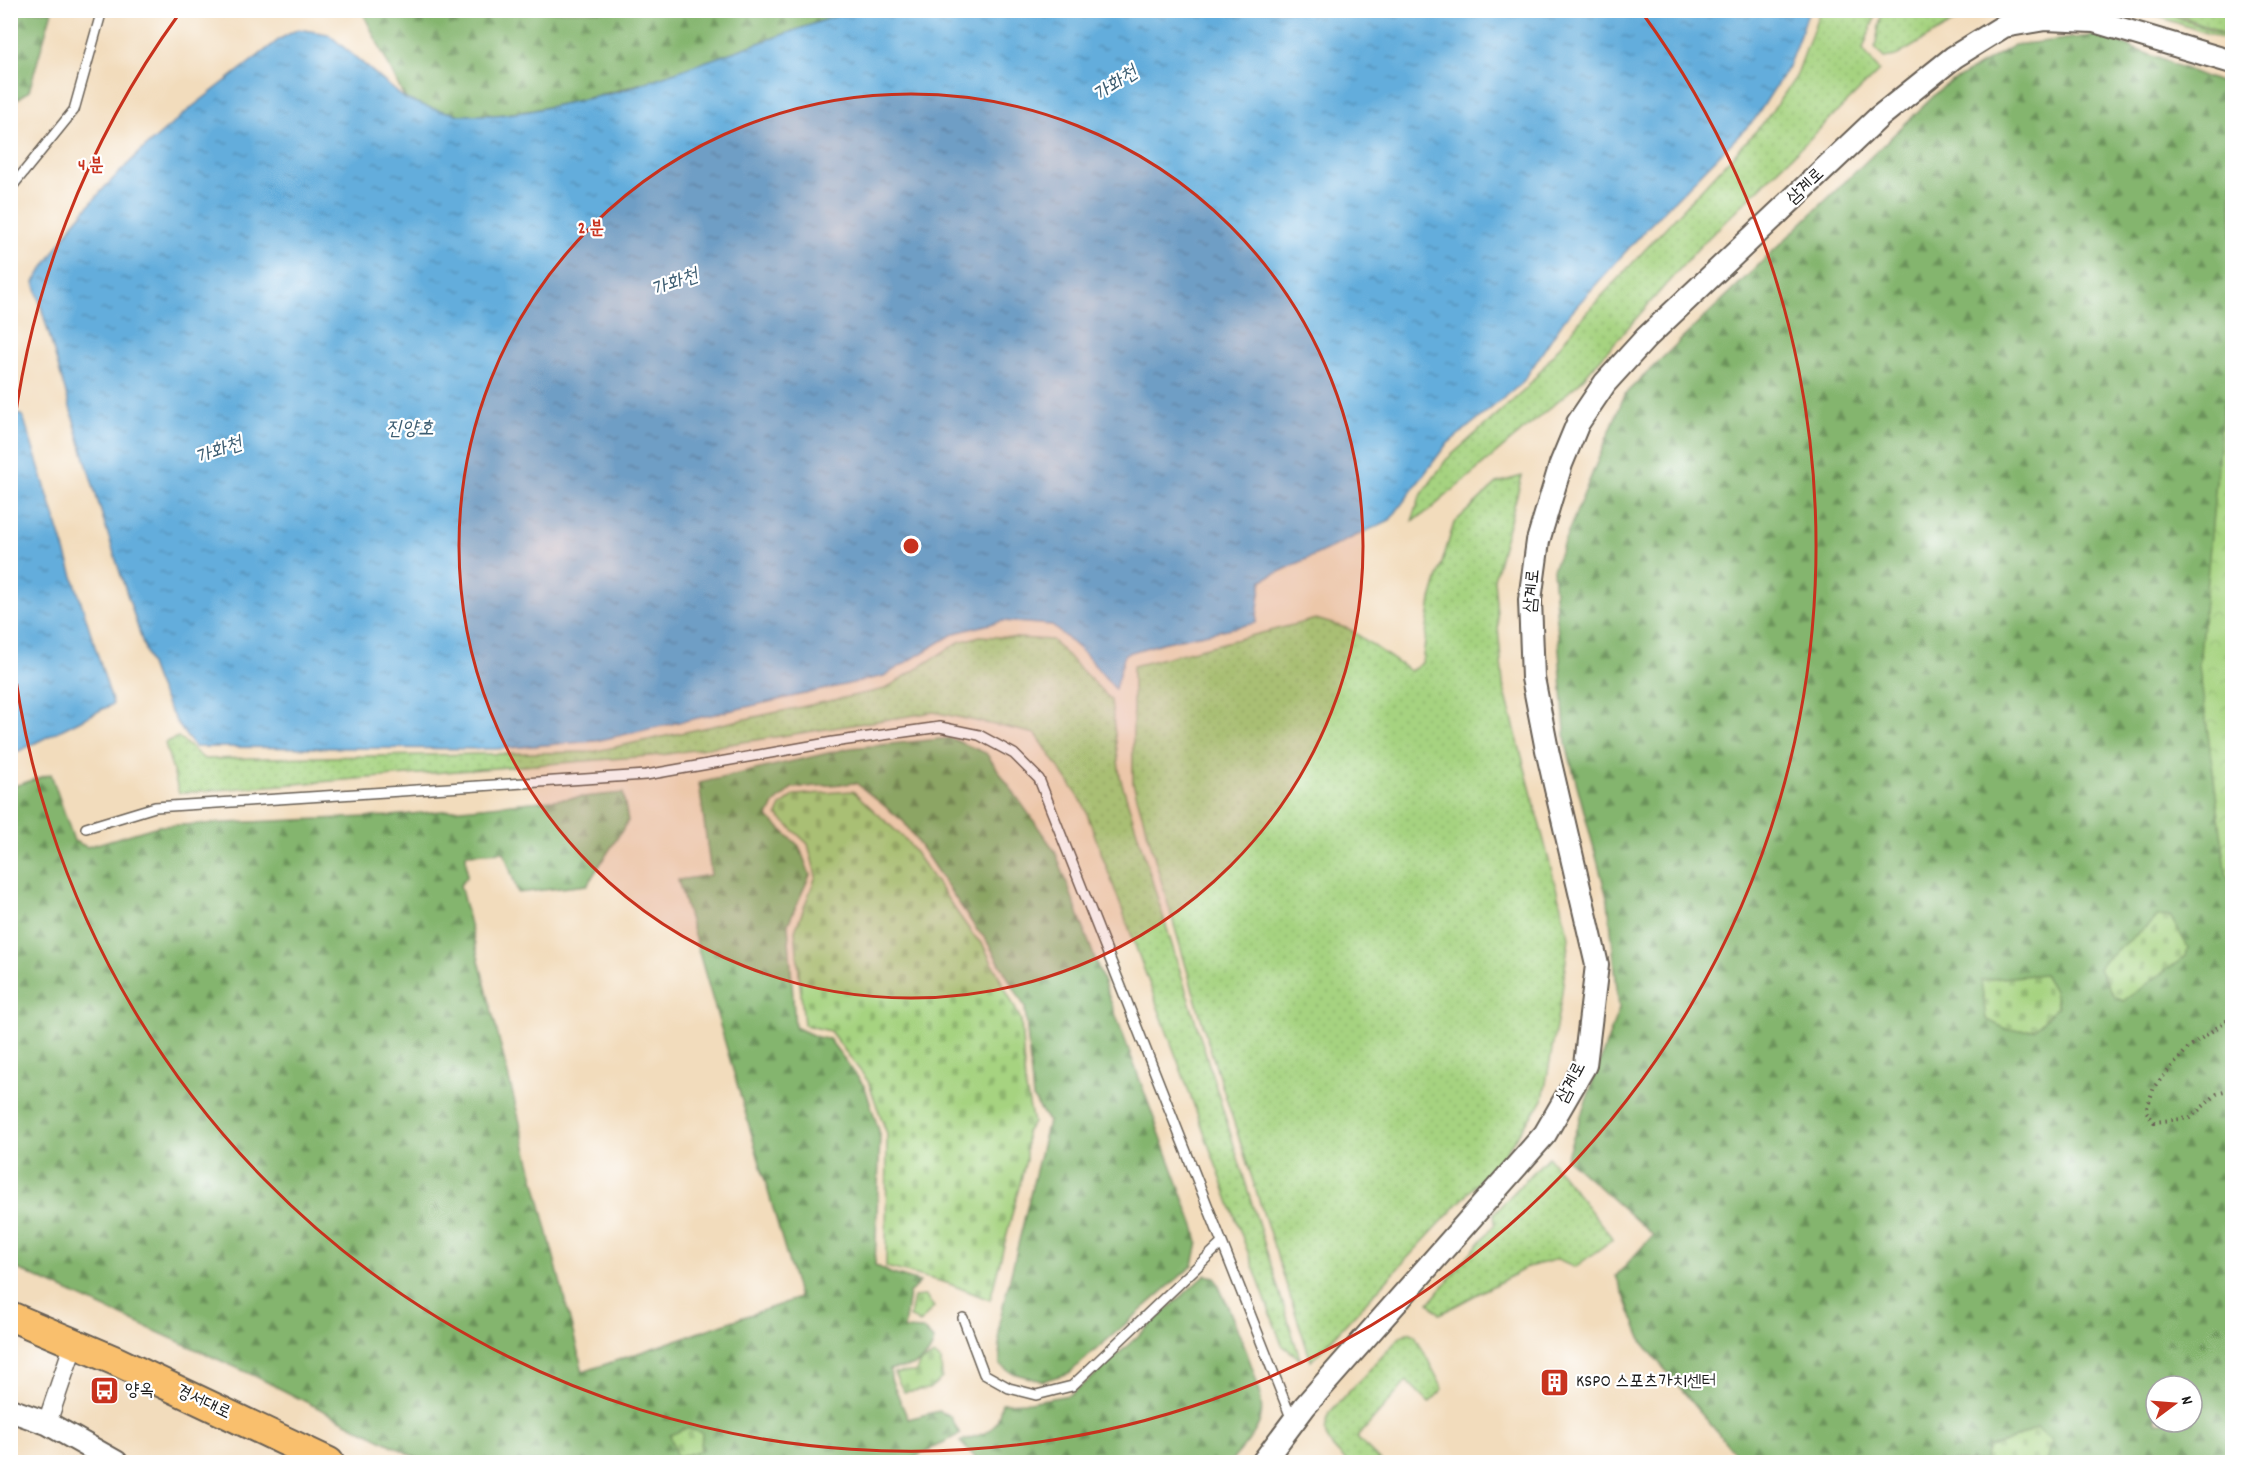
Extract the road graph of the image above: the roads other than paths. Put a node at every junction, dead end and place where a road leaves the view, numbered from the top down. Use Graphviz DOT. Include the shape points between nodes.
graph roads {
  1 [pos="102,10"];
  2 [pos="2232,62"];
  3 [pos="10,189"];
  4 [pos="86,828"];
  5 [pos="1222,1243"];
  6 [pos="10,1316"];
  7 [pos="963,1317"];
  8 [pos="74,1343"];
  9 [pos="10,1410"];
  10 [pos="1293,1422"];
  11 [pos="47,1423"];
  12 [pos="116,1462"];
  13 [pos="329,1462"];
  14 [pos="1263,1462"];
  1 -- 3 [label="lane" via="74,110"];
  2 -- 10 [label="street, 삼계로" via="2094,21 2006,22 1954,57 1878,118 1646,338 1605,383 1578,423 1561,464 1538,541 1530,600 1533,678 1597,965 1585,1065 1545,1134"];
  4 -- 5 [label="lane" via="155,807 646,775 832,742 940,728 979,735 1014,754 1039,779"];
  5 -- 7 [label="lane" via="1072,1386 1036,1395 1009,1388 984,1374"];
  5 -- 10 [label="lane"];
  6 -- 8 [label="main road, 경서대로"];
  8 -- 11 [label="street"];
  8 -- 13 [label="main road, 경서대로"];
  9 -- 11 [label="street"];
  10 -- 14 [label="street, 삼계로"];
  11 -- 12 [label="street"];
}
